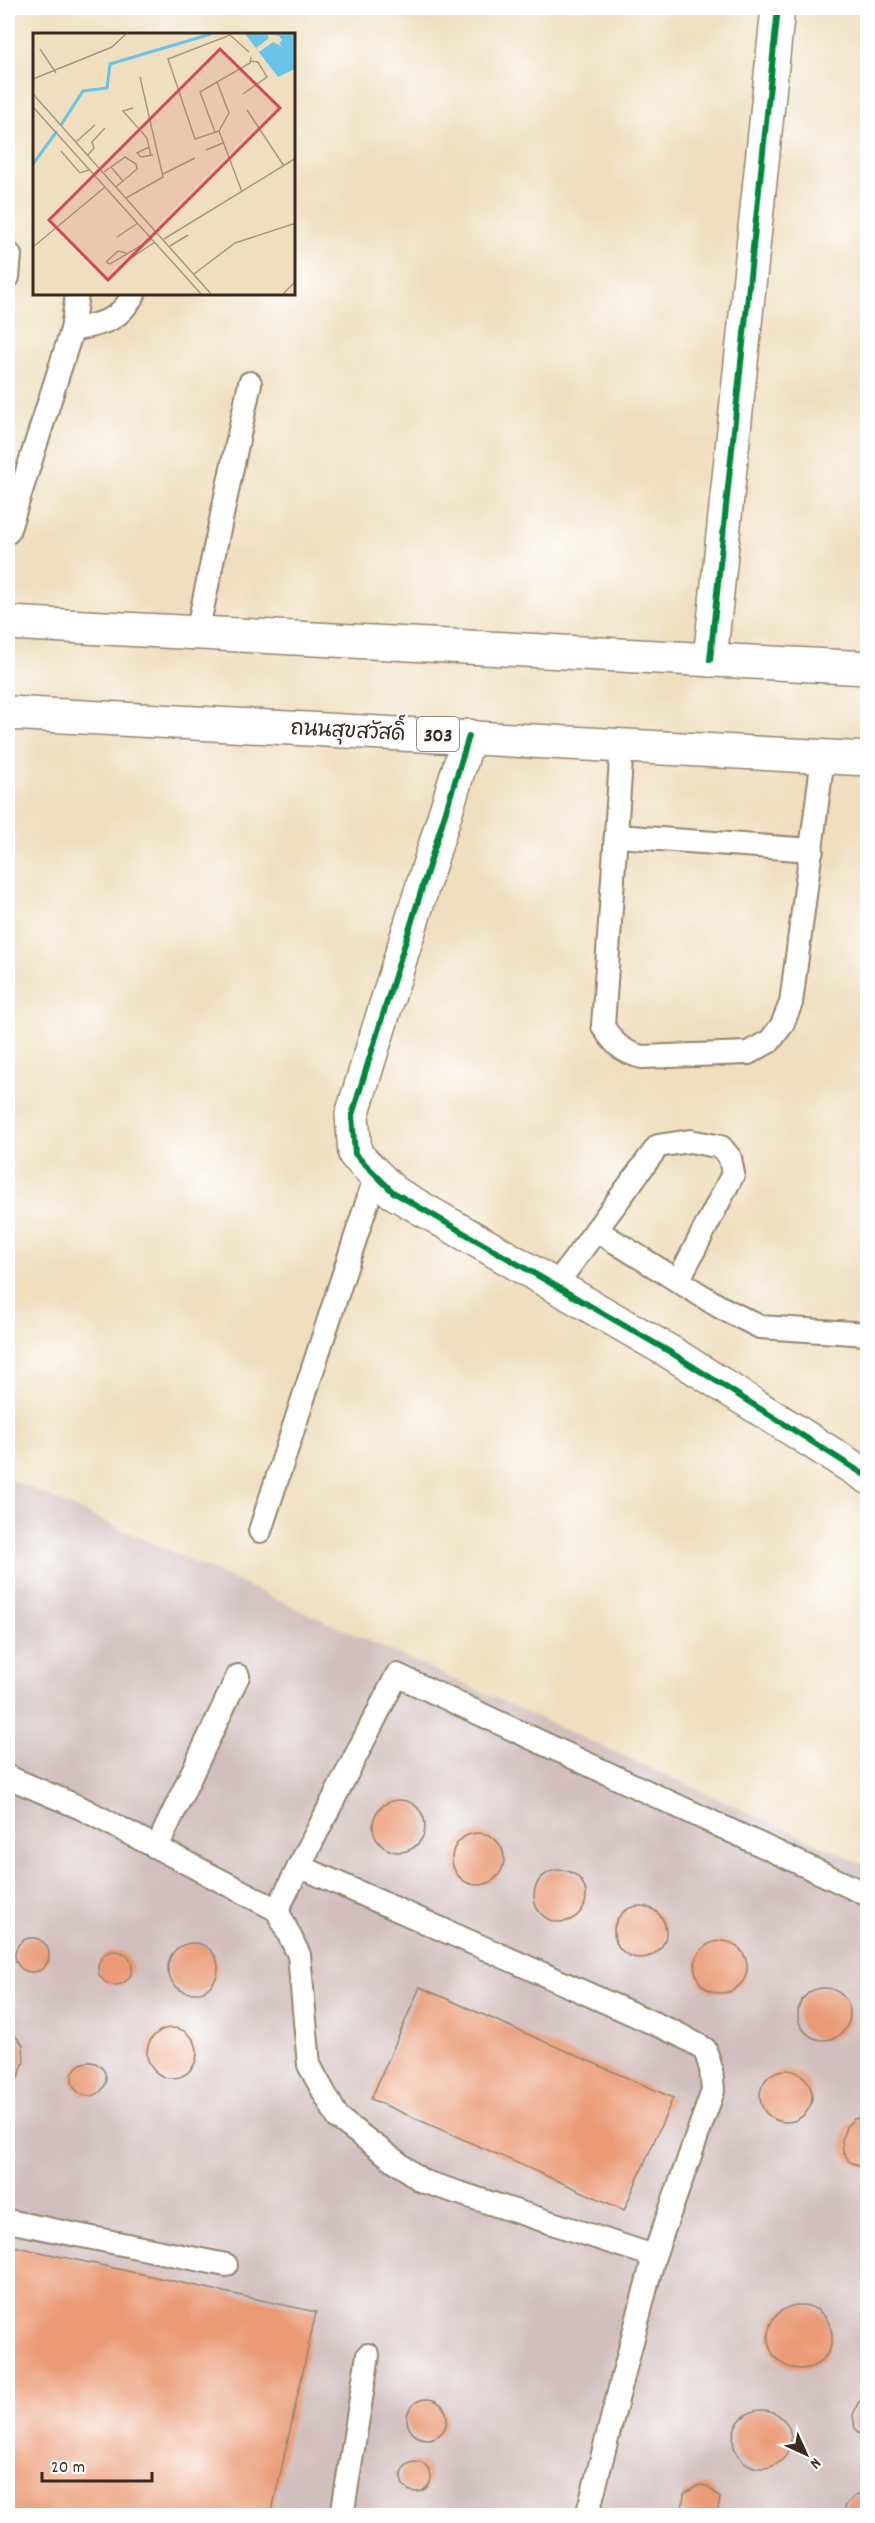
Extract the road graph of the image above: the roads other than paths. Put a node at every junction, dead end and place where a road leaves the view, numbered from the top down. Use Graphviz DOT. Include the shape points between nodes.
graph roads {
  1 [pos="778,8"];
  2 [pos="77,296"];
  3 [pos="133,296"];
  4 [pos="72,330"];
  5 [pos="250,383"];
  6 [pos="8,532"];
  7 [pos="8,623"];
  8 [pos="197,633"];
  9 [pos="710,660"];
  10 [pos="867,668"];
  11 [pos="8,713"];
  12 [pos="469,736"];
  13 [pos="622,745"];
  14 [pos="823,757"];
  15 [pos="867,759"];
  16 [pos="617,836"];
  17 [pos="812,850"];
  18 [pos="376,1175"];
  19 [pos="596,1230"];
  20 [pos="678,1281"];
  21 [pos="555,1286"];
  22 [pos="867,1334"];
  23 [pos="867,1477"];
  24 [pos="260,1531"];
  25 [pos="238,1676"];
  26 [pos="8,1777"];
  27 [pos="157,1847"];
  28 [pos="299,1866"];
  29 [pos="867,1895"];
  30 [pos="277,1910"];
  31 [pos="8,2221"];
  32 [pos="654,2256"];
  33 [pos="226,2265"];
  34 [pos="368,2355"];
  35 [pos="342,2516"];
  36 [pos="587,2516"];
  1 -- 9 [label="main road"];
  2 -- 4 [label="lane"];
  3 -- 4 [label="lane" via="112,320"];
  4 -- 6 [label="lane"];
  5 -- 8 [label="lane"];
  7 -- 8 [label="main road"];
  8 -- 9 [label="main road"];
  9 -- 10 [label="main road"];
  11 -- 12 [label="main road, ถนนสุขสวัสดิ์ / 303"];
  12 -- 13 [label="main road, ถนนสุขสวัสดิ์ / 303"];
  12 -- 18 [label="main road" via="352,1115 355,1154"];
  13 -- 14 [label="main road, ถนนสุขสวัสดิ์ / 303"];
  13 -- 16 [label="lane"];
  14 -- 15 [label="main road, ถนนสุขสวัสดิ์ / 303"];
  14 -- 17 [label="lane"];
  16 -- 17 [label="lane"];
  16 -- 17 [label="lane" via="603,1026 613,1043 642,1057 748,1053 770,1041 791,1003"];
  18 -- 21 [label="main road" via="393,1192"];
  18 -- 24 [label="lane"];
  19 -- 20 [label="lane"];
  19 -- 20 [label="lane" via="658,1146 690,1141 721,1147 730,1158 733,1174"];
  19 -- 21 [label="lane"];
  20 -- 22 [label="lane" via="760,1327"];
  21 -- 23 [label="main road" via="670,1352"];
  25 -- 27 [label="lane"];
  26 -- 27 [label="lane"];
  27 -- 30 [label="lane"];
  28 -- 29 [label="lane" via="397,1675"];
  28 -- 30 [label="lane"];
  28 -- 32 [label="lane" via="705,2049 713,2091"];
  30 -- 32 [label="lane" via="299,1955 309,2065 338,2118 422,2181"];
  31 -- 33 [label="lane"];
  32 -- 36 [label="lane"];
  34 -- 35 [label="lane"];
}
